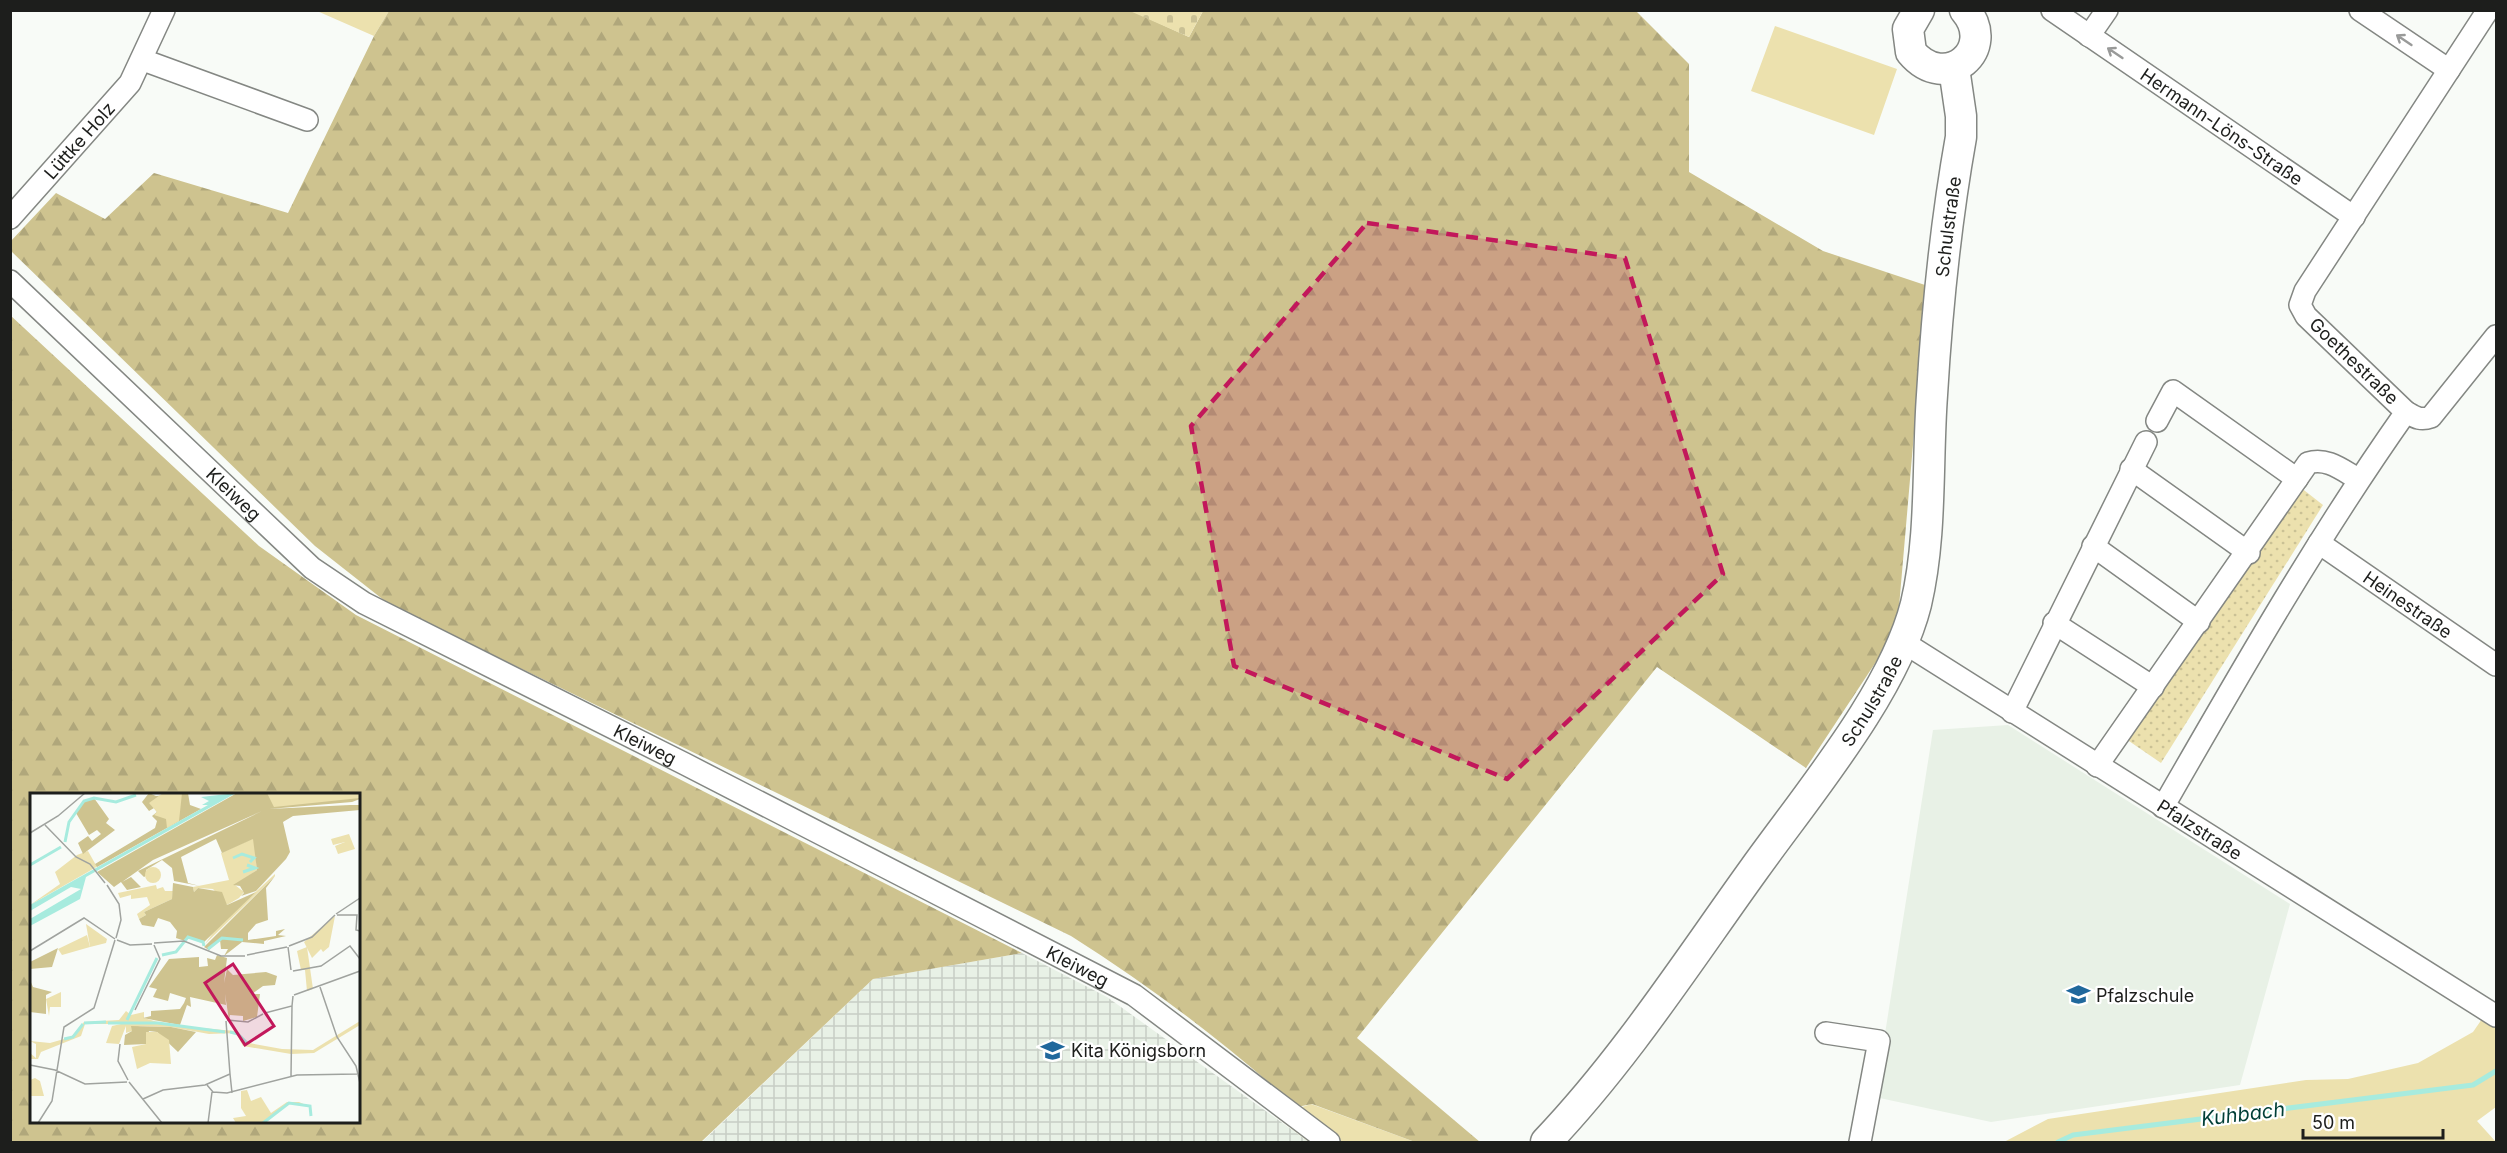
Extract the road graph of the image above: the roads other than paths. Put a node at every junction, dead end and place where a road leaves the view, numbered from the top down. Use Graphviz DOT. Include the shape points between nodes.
graph roads {
  1 [pos="164,10"];
  2 [pos="1965,10"];
  3 [pos="2052,10"];
  4 [pos="2107,10"];
  5 [pos="2360,10"];
  6 [pos="2488,10"];
  7 [pos="1909,13"];
  8 [pos="2089,36"];
  9 [pos="143,60"];
  10 [pos="1942,68"];
  11 [pos="2449,70"];
  12 [pos="307,120"];
  13 [pos="2354,217"];
  14 [pos="10,218"];
  15 [pos="10,281"];
  16 [pos="2492,350"];
  17 [pos="2406,412"];
  18 [pos="2157,422"];
  19 [pos="2146,442"];
  20 [pos="2131,469"];
  21 [pos="2297,479"];
  22 [pos="2358,479"];
  23 [pos="2319,543"];
  24 [pos="2093,546"];
  25 [pos="2248,553"];
  26 [pos="2054,622"];
  27 [pos="2199,622"];
  28 [pos="1903,642"];
  29 [pos="2496,665"];
  30 [pos="2153,687"];
  31 [pos="2012,712"];
  32 [pos="2097,766"];
  33 [pos="2163,807"];
  34 [pos="2496,1016"];
  35 [pos="1826,1033"];
  36 [pos="1329,1143"];
  37 [pos="1546,1143"];
  38 [pos="1860,1143"];
  1 -- 9 [label="street, Lüttke Holz"];
  2 -- 10 [label="main road" via="1975,27 1974,47 1970,56"];
  3 -- 8 [label="street, Hermann-Löns-Straße"];
  4 -- 8 [label="street"];
  11 -- 5 [label="street, one-way"];
  6 -- 11 [label="street, Goethestraße"];
  7 -- 10 [label="main road" via="1910,47 1919,62"];
  13 -- 8 [label="street, Hermann-Löns-Straße, one-way"];
  9 -- 12 [label="street"];
  9 -- 14 [label="street, Lüttke Holz" via="101,119"];
  10 -- 28 [label="main road, Schulstraße" via="1945,113 1956,163 1932,394 1922,564 1916,602"];
  11 -- 13 [label="street, Goethestraße"];
  13 -- 17 [label="street, Goethestraße" via="2305,291 2300,305 2306,316"];
  15 -- 36 [label="street, Kleiweg" via="270,530 312,568 364,603 1134,995"];
  16 -- 17 [label="street" via="2431,417 2424,420"];
  17 -- 22 [label="street, Goethestraße"];
  18 -- 21 [label="street" via="2172,391"];
  19 -- 20 [label="street"];
  20 -- 24 [label="street"];
  20 -- 25 [label="street"];
  21 -- 22 [label="street" via="2308,464 2319,460"];
  21 -- 25 [label="street"];
  22 -- 23 [label="street, Goethestraße"];
  23 -- 29 [label="street, Heinestraße"];
  23 -- 33 [label="street, Goethestraße"];
  24 -- 26 [label="street"];
  24 -- 27 [label="street"];
  25 -- 27 [label="street"];
  26 -- 30 [label="street"];
  26 -- 31 [label="street"];
  27 -- 30 [label="street"];
  28 -- 31 [label="street, Pfalzstraße"];
  28 -- 37 [label="main road, Schulstraße" via="1839,751 1629,1043"];
  30 -- 32 [label="street"];
  31 -- 32 [label="street, Pfalzstraße"];
  32 -- 33 [label="street, Pfalzstraße"];
  33 -- 34 [label="street, Pfalzstraße"];
  35 -- 38 [label="street" via="1879,1041"];
}
